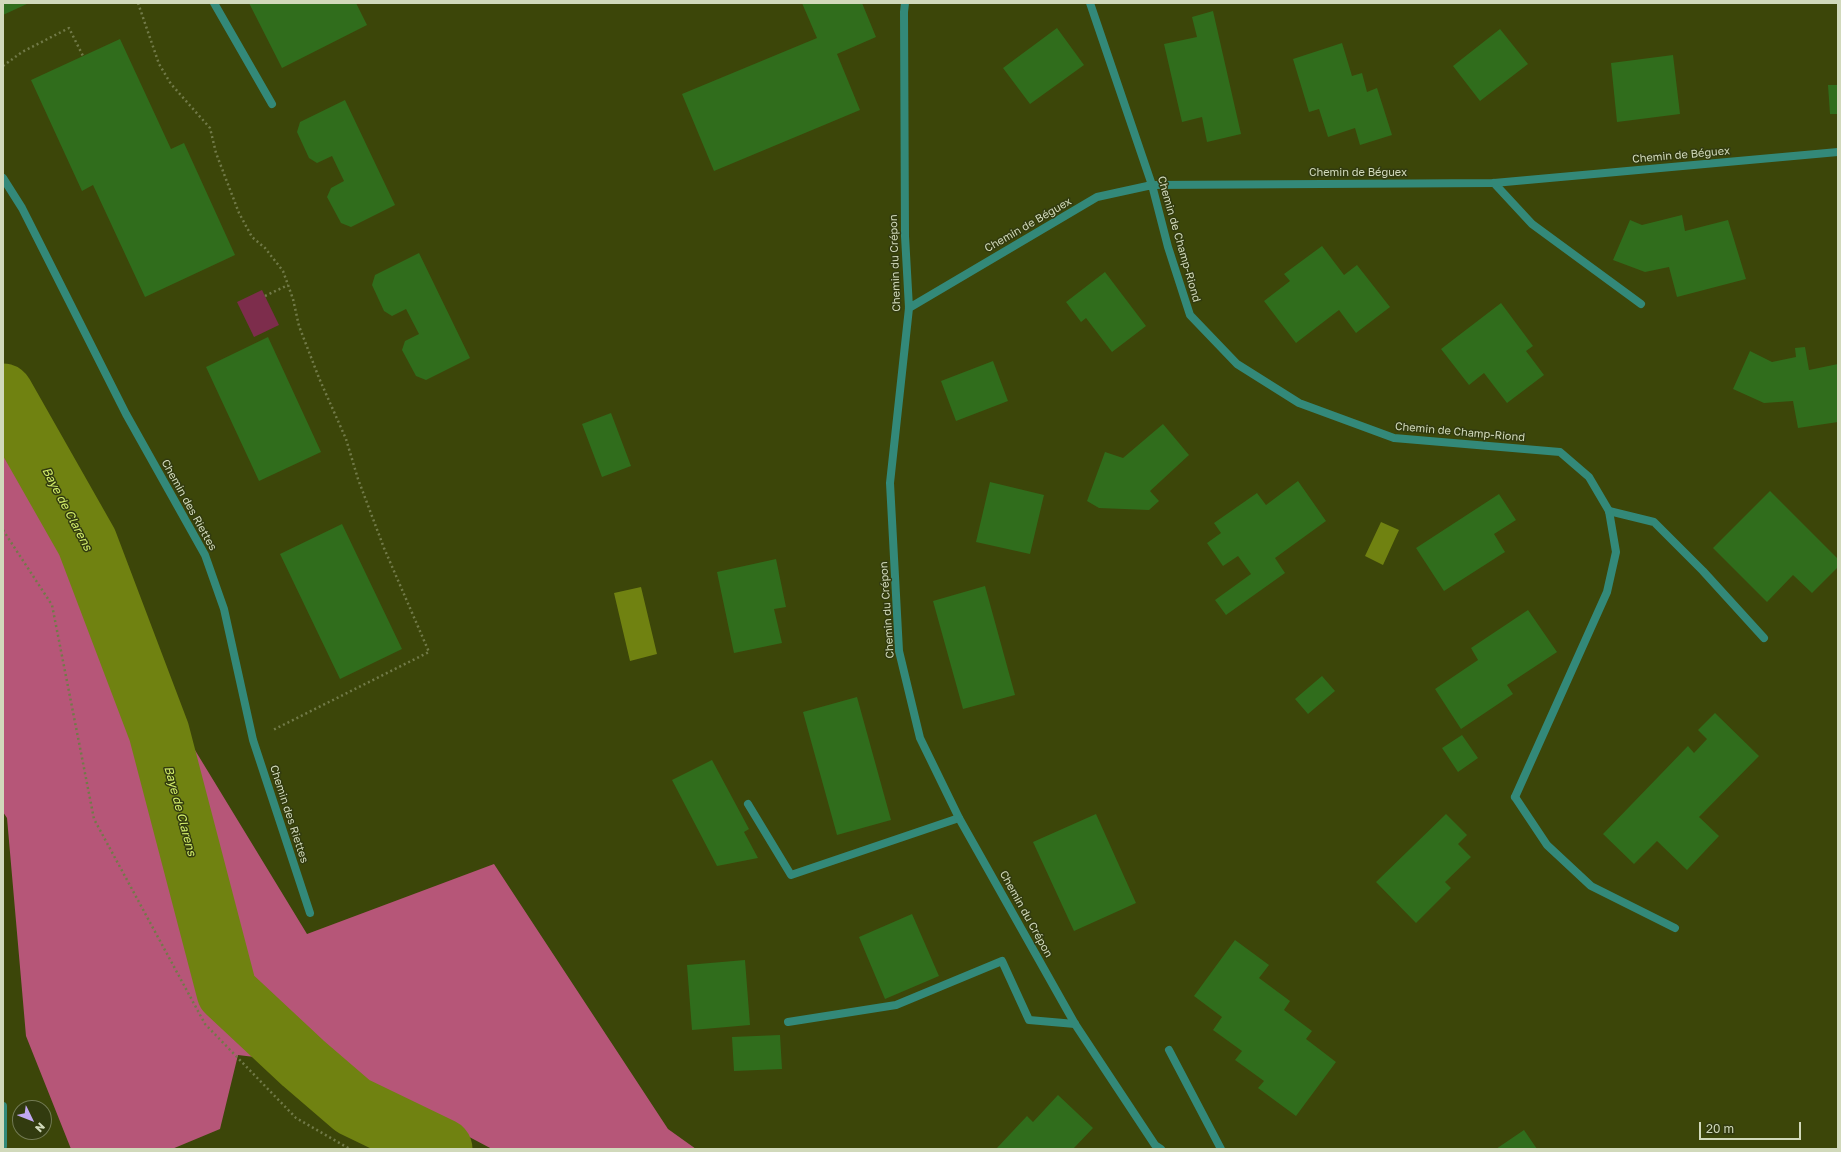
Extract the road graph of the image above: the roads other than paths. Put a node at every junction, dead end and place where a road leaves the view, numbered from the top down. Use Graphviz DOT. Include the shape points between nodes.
graph roads {
  1 [pos="214,3"];
  2 [pos="905,3"];
  3 [pos="1090,3"];
  4 [pos="272,104"];
  5 [pos="1838,152"];
  6 [pos="3,178"];
  7 [pos="1494,183"];
  8 [pos="1152,184"];
  9 [pos="1641,304"];
  10 [pos="909,308"];
  11 [pos="1609,511"];
  12 [pos="1764,638"];
  13 [pos="748,804"];
  14 [pos="959,818"];
  15 [pos="310,913"];
  16 [pos="1675,928"];
  17 [pos="788,1022"];
  18 [pos="1075,1024"];
  19 [pos="1169,1050"];
  20 [pos="3,1106"];
  21 [pos="3,1110"];
  22 [pos="3,1146"];
  23 [pos="1160,1149"];
  24 [pos="1221,1149"];
  1 -- 4 [label="street"];
  2 -- 10 [label="street, Chemin du Crépon" via="905,229"];
  3 -- 8 [label="street, Chemin de Champ-Riond"];
  5 -- 7 [label="street, Chemin de Béguex"];
  6 -- 15 [label="street, Chemin des Riettes" via="22,208 126,414 205,555 224,609 253,740"];
  7 -- 8 [label="street, Chemin de Béguex"];
  7 -- 9 [label="street" via="1532,224"];
  8 -- 10 [label="street, Chemin de Béguex" via="1097,197"];
  8 -- 11 [label="street, Chemin de Champ-Riond" via="1168,247 1190,315 1237,364 1299,403 1394,438 1560,452 1589,478"];
  10 -- 14 [label="street, Chemin du Crépon" via="890,483 899,651 920,738"];
  11 -- 12 [label="street" via="1654,522"];
  11 -- 16 [label="street, Chemin de Champ-Riond" via="1616,552 1607,592 1515,797 1547,845 1591,886"];
  13 -- 14 [label="street" via="791,875"];
  14 -- 18 [label="street, Chemin du Crépon"];
  17 -- 18 [label="street" via="896,1005 1002,961 1029,1020"];
  18 -- 23 [label="street, Chemin du Crépon"];
  19 -- 24 [label="street"];
  20 -- 21 [label="street"];
  21 -- 22 [label="street"];
}
